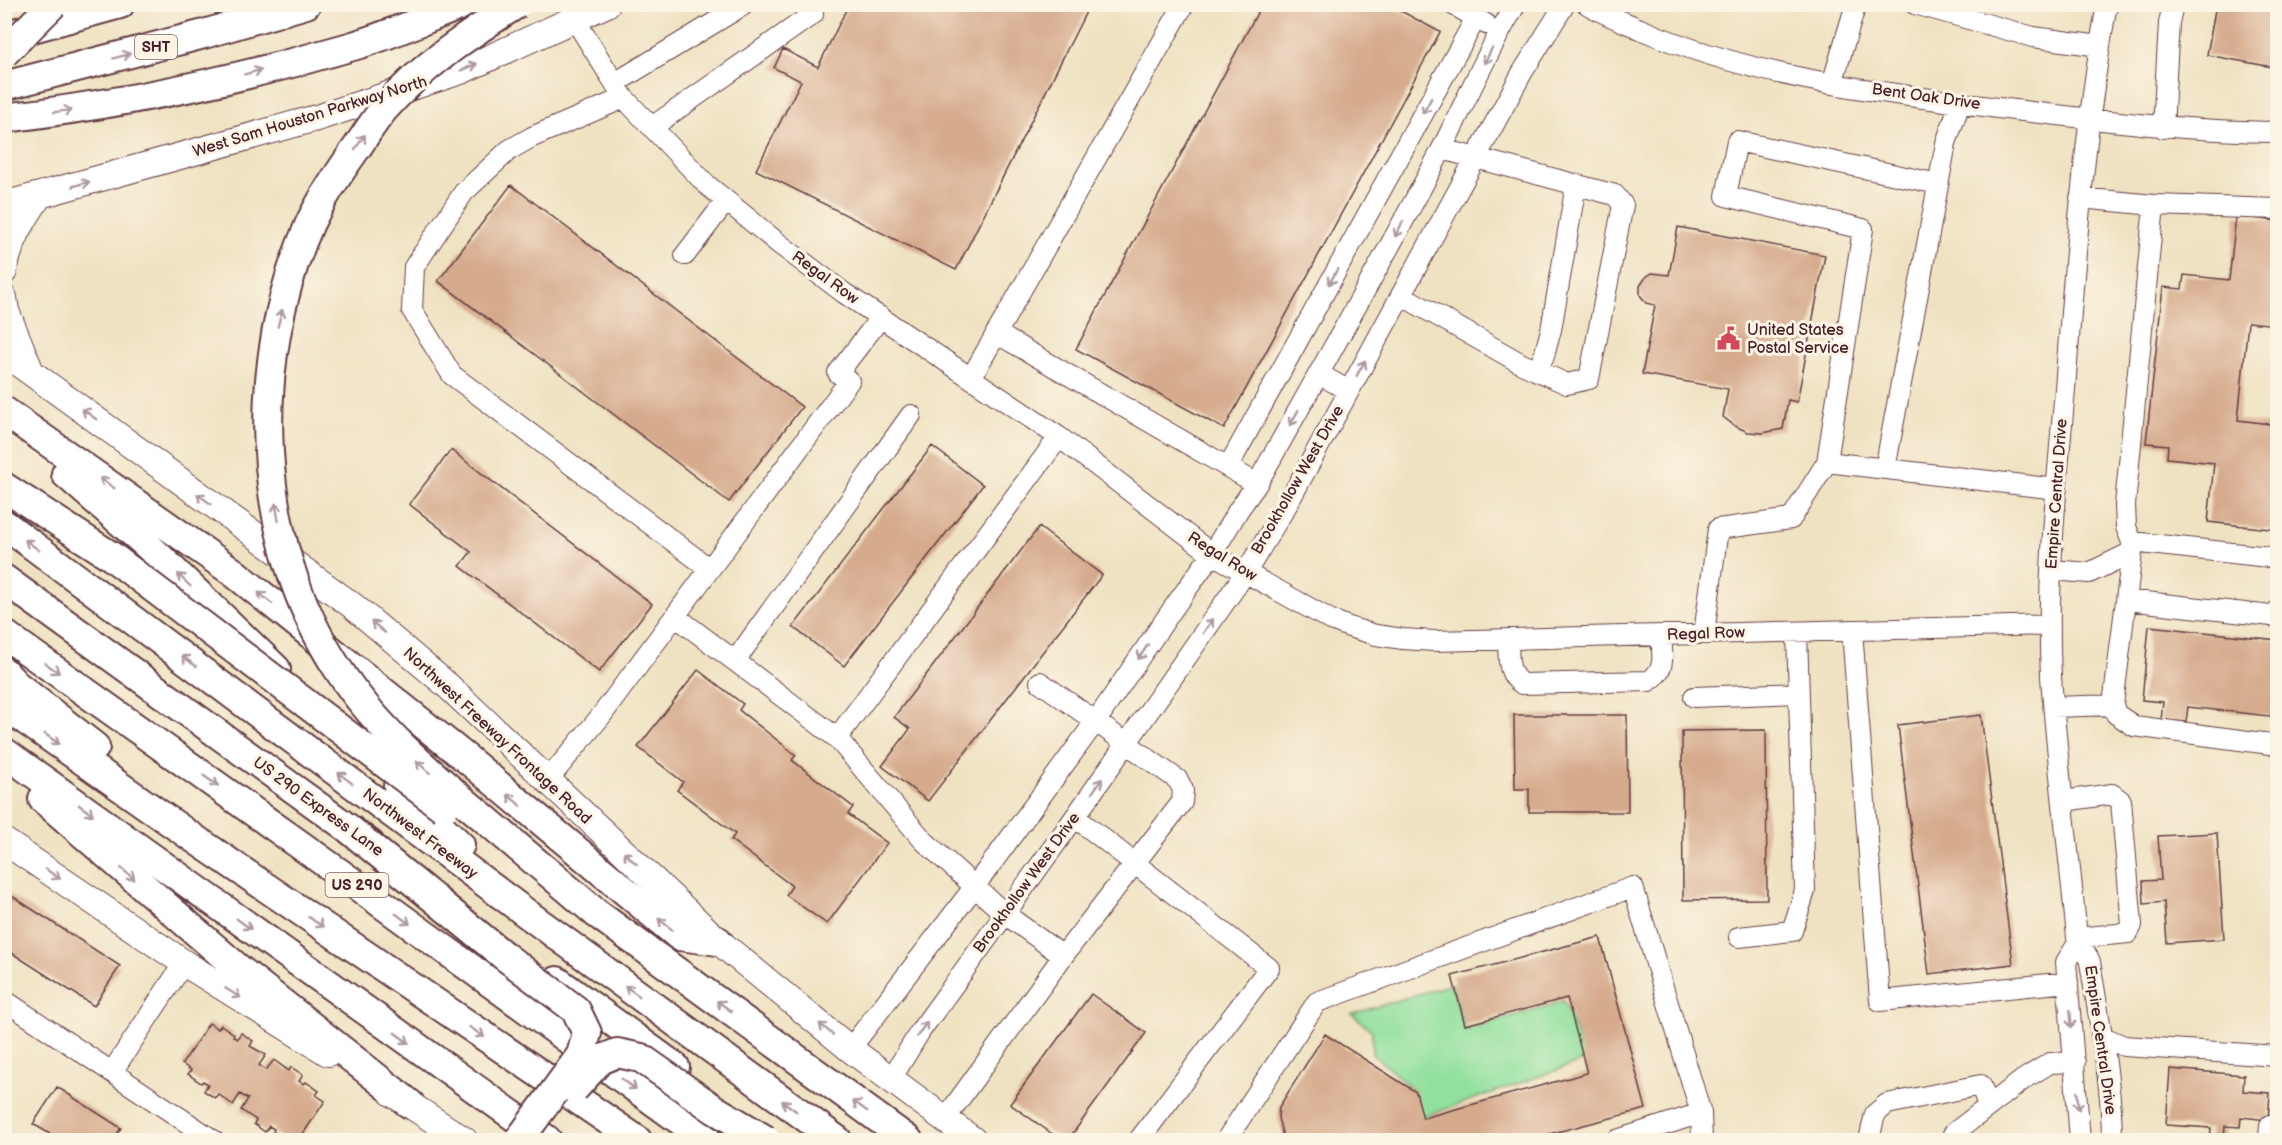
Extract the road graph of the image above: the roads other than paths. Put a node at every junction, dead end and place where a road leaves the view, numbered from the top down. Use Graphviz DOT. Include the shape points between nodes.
graph roads {
  1 [pos="53,4"];
  2 [pos="120,4"];
  3 [pos="306,4"];
  4 [pos="464,4"];
  5 [pos="517,4"];
  6 [pos="608,4"];
  7 [pos="745,4"];
  8 [pos="811,4"];
  9 [pos="1184,4"];
  10 [pos="1452,4"];
  11 [pos="1516,4"];
  12 [pos="1565,4"];
  13 [pos="1587,4"];
  14 [pos="1856,4"];
  15 [pos="1915,4"];
  16 [pos="2108,4"];
  17 [pos="2173,4"];
  18 [pos="1476,18"];
  19 [pos="575,20"];
  20 [pos="1499,32"];
  21 [pos="4,35"];
  22 [pos="2100,46"];
  23 [pos="4,53"];
  24 [pos="1832,84"];
  25 [pos="4,86"];
  26 [pos="619,90"];
  27 [pos="1960,103"];
  28 [pos="4,118"];
  29 [pos="2090,119"];
  30 [pos="652,127"];
  31 [pos="2163,128"];
  32 [pos="2277,132"];
  33 [pos="1442,149"];
  34 [pos="1476,158"];
  35 [pos="1938,184"];
  36 [pos="1576,185"];
  37 [pos="39,196"];
  38 [pos="2080,198"];
  39 [pos="726,201"];
  40 [pos="2154,205"];
  41 [pos="4,206"];
  42 [pos="2277,209"];
  43 [pos="685,255"];
  44 [pos="4,271"];
  45 [pos="1401,295"];
  46 [pos="4,298"];
  47 [pos="881,317"];
  48 [pos="996,333"];
  49 [pos="4,353"];
  50 [pos="1537,371"];
  51 [pos="32,372"];
  52 [pos="1318,374"];
  53 [pos="971,378"];
  54 [pos="1348,391"];
  55 [pos="4,411"];
  56 [pos="911,415"];
  57 [pos="4,428"];
  58 [pos="1059,437"];
  59 [pos="1827,462"];
  60 [pos="1228,467"];
  61 [pos="1885,469"];
  62 [pos="1257,484"];
  63 [pos="4,487"];
  64 [pos="2057,489"];
  65 [pos="4,524"];
  66 [pos="2132,547"];
  67 [pos="1212,554"];
  68 [pos="2277,558"];
  69 [pos="710,569"];
  70 [pos="2052,570"];
  71 [pos="1246,573"];
  72 [pos="4,579"];
  73 [pos="2127,600"];
  74 [pos="2277,610"];
  75 [pos="675,616"];
  76 [pos="2050,625"];
  77 [pos="1852,630"];
  78 [pos="1797,632"];
  79 [pos="4,634"];
  80 [pos="1704,634"];
  81 [pos="1661,635"];
  82 [pos="1508,639"];
  83 [pos="735,661"];
  84 [pos="4,672"];
  85 [pos="1040,682"];
  86 [pos="1799,693"];
  87 [pos="1694,697"];
  88 [pos="4,705"];
  89 [pos="2113,705"];
  90 [pos="2054,707"];
  91 [pos="1096,721"];
  92 [pos="837,738"];
  93 [pos="1127,743"];
  94 [pos="2277,745"];
  95 [pos="4,752"];
  96 [pos="4,767"];
  97 [pos="547,781"];
  98 [pos="2064,801"];
  99 [pos="1075,817"];
  100 [pos="349,829"];
  101 [pos="189,835"];
  102 [pos="4,841"];
  103 [pos="1134,862"];
  104 [pos="975,886"];
  105 [pos="526,913"];
  106 [pos="596,913"];
  107 [pos="1005,914"];
  108 [pos="1739,937"];
  109 [pos="718,941"];
  110 [pos="2078,941"];
  111 [pos="1063,956"];
  112 [pos="184,963"];
  113 [pos="2068,982"];
  114 [pos="4,1000"];
  115 [pos="2101,1036"];
  116 [pos="850,1049"];
  117 [pos="2277,1056"];
  118 [pos="2075,1062"];
  119 [pos="111,1072"];
  120 [pos="891,1079"];
  121 [pos="410,1104"];
  122 [pos="1988,1107"];
  123 [pos="1701,1113"];
  124 [pos="945,1119"];
  125 [pos="2277,1124"];
  126 [pos="456,1138"];
  127 [pos="213,1140"];
  128 [pos="519,1140"];
  129 [pos="536,1140"];
  130 [pos="546,1140"];
  131 [pos="637,1140"];
  132 [pos="707,1140"];
  133 [pos="766,1140"];
  134 [pos="776,1140"];
  135 [pos="837,1140"];
  136 [pos="908,1140"];
  137 [pos="973,1140"];
  138 [pos="1139,1140"];
  139 [pos="1227,1140"];
  140 [pos="1617,1140"];
  141 [pos="1702,1140"];
  142 [pos="1869,1140"];
  143 [pos="1950,1140"];
  144 [pos="2080,1140"];
  145 [pos="2112,1140"];
  146 [pos="2269,1140"];
  1 -- 23 [label="highway, bridge"];
  2 -- 21 [label="highway, bridge"];
  25 -- 3 [label="highway, SHT, one-way"];
  28 -- 4 [label="highway, one-way" via="190,89 355,45"];
  106 -- 5 [label="highway, one-way, bridge" via="418,763 354,692 322,642 302,600 277,514 270,460 267,402 273,344 310,224 331,184 383,110 416,78 456,44"];
  6 -- 19 [label="main road, West Sam Houston Parkway North"];
  7 -- 26 [label="street"];
  8 -- 30 [label="street" via="813,14"];
  9 -- 48 [label="street"];
  10 -- 18 [label="street"];
  11 -- 20 [label="street, Brookhollow West Drive"];
  12 -- 34 [label="street, Brookhollow West Drive"];
  13 -- 24 [label="street, Bent Oak Drive" via="1701,52 1753,68"];
  14 -- 24 [label="street"];
  15 -- 22 [label="street" via="2033,37"];
  16 -- 22 [label="street, Empire Central Drive"];
  17 -- 31 [label="street"];
  18 -- 20 [label="street"];
  18 -- 60 [label="street, one-way"];
  19 -- 26 [label="street, Regal Row"];
  37 -- 19 [label="main road, West Sam Houston Parkway North, one-way" via="320,117 461,71"];
  20 -- 33 [label="street, Brookhollow West Drive, one-way"];
  22 -- 29 [label="street, Empire Central Drive"];
  24 -- 27 [label="street, Bent Oak Drive"];
  26 -- 30 [label="street, Regal Row"];
  26 -- 69 [label="street" via="509,150 465,192 414,267 412,310 452,375"];
  27 -- 29 [label="street, Bent Oak Drive"];
  27 -- 35 [label="street" via="1946,143"];
  29 -- 31 [label="street, Bent Oak Drive"];
  29 -- 38 [label="street, Empire Central Drive"];
  30 -- 39 [label="street, Regal Row"];
  31 -- 32 [label="street, Bent Oak Drive"];
  33 -- 34 [label="street"];
  33 -- 52 [label="street, Brookhollow West Drive, one-way"];
  34 -- 36 [label="street"];
  34 -- 45 [label="street, Brookhollow West Drive"];
  35 -- 59 [label="street" via="1737,141 1726,196 1863,229"];
  35 -- 61 [label="street"];
  36 -- 50 [label="street" via="1551,330"];
  36 -- 50 [label="street" via="1615,195 1623,205 1589,379 1567,384"];
  37 -- 41 [label="main road, West Sam Houston Parkway North"];
  37 -- 44 [label="main road" via="18,229"];
  38 -- 40 [label="street"];
  38 -- 64 [label="street, Empire Central Drive"];
  39 -- 43 [label="street"];
  39 -- 47 [label="street, Regal Row"];
  40 -- 42 [label="street"];
  40 -- 66 [label="street" via="2125,505"];
  45 -- 50 [label="street"];
  54 -- 45 [label="street, Brookhollow West Drive, one-way"];
  46 -- 51 [label="main road"];
  47 -- 53 [label="street, Regal Row"];
  47 -- 69 [label="street" via="838,373 849,381"];
  48 -- 53 [label="street"];
  48 -- 60 [label="street"];
  49 -- 51 [label="main road, Northwest Freeway Frontage Road"];
  97 -- 51 [label="main road, Northwest Freeway Frontage Road, one-way" via="447,686 353,606"];
  52 -- 54 [label="street"];
  52 -- 62 [label="street, Brookhollow West Drive, one-way"];
  53 -- 58 [label="street, Regal Row"];
  54 -- 71 [label="street, Brookhollow West Drive"];
  109 -- 55 [label="highway, one-way" via="679,936 467,759 242,580"];
  56 -- 83 [label="street"];
  105 -- 57 [label="highway, one-way" via="441,826 147,545 54,464"];
  58 -- 67 [label="street, Regal Row"];
  58 -- 92 [label="street"];
  59 -- 61 [label="street"];
  59 -- 80 [label="street" via="1791,519 1718,530"];
  60 -- 62 [label="street"];
  61 -- 64 [label="street"];
  62 -- 67 [label="street, Brookhollow West Drive"];
  63 -- 106 [label="highway, bridge" via="111,556 494,846"];
  64 -- 70 [label="street, Empire Central Drive"];
  105 -- 65 [label="highway, Northwest Freeway, one-way"];
  66 -- 68 [label="street"];
  66 -- 70 [label="street" via="2089,573"];
  66 -- 73 [label="street"];
  67 -- 71 [label="street, Regal Row"];
  67 -- 91 [label="street, Brookhollow West Drive, one-way"];
  69 -- 75 [label="street"];
  70 -- 76 [label="street, Empire Central Drive"];
  71 -- 82 [label="street, Regal Row" via="1331,620 1376,635 1434,641"];
  93 -- 71 [label="street, Brookhollow West Drive, one-way"];
  72 -- 100 [label="highway, US 290 Express Lane"];
  73 -- 74 [label="street" via="2272,616"];
  73 -- 89 [label="street"];
  75 -- 83 [label="street"];
  75 -- 97 [label="street"];
  76 -- 77 [label="street, Regal Row"];
  76 -- 90 [label="street, Empire Central Drive"];
  77 -- 78 [label="street, Regal Row"];
  77 -- 113 [label="street" via="1880,1001"];
  78 -- 80 [label="street, Regal Row"];
  78 -- 86 [label="street"];
  79 -- 132 [label="highway, US 290, one-way"];
  80 -- 81 [label="street, Regal Row"];
  81 -- 82 [label="street, Regal Row"];
  81 -- 82 [label="street" via="1662,666 1649,681 1522,684 1510,670"];
  83 -- 92 [label="street"];
  84 -- 101 [label="highway" via="107,757"];
  85 -- 91 [label="street"];
  86 -- 87 [label="street"];
  86 -- 108 [label="street" via="1805,891 1792,931"];
  88 -- 101 [label="highway, one-way"];
  89 -- 90 [label="street"];
  89 -- 94 [label="street" via="2116,714 2134,726"];
  90 -- 98 [label="street, Empire Central Drive"];
  91 -- 93 [label="street"];
  91 -- 104 [label="street, Brookhollow West Drive"];
  92 -- 104 [label="street" via="923,840"];
  99 -- 93 [label="street, Brookhollow West Drive, one-way"];
  93 -- 103 [label="street" via="1178,780 1183,790 1182,802"];
  95 -- 130 [label="highway, one-way"];
  96 -- 121 [label="highway, one-way" via="240,970"];
  109 -- 97 [label="main road, Northwest Freeway Frontage Road, one-way"];
  98 -- 110 [label="street, Empire Central Drive"];
  98 -- 110 [label="street" via="2112,794 2121,801 2132,925 2128,933"];
  99 -- 103 [label="street"];
  99 -- 107 [label="street, Brookhollow West Drive"];
  100 -- 128 [label="highway, bridge" via="576,1010 587,1034 581,1055"];
  100 -- 134 [label="highway, US 290 Express Lane, bridge"];
  101 -- 131 [label="highway, one-way"];
  102 -- 112 [label="main road, one-way"];
  103 -- 111 [label="street"];
  103 -- 138 [label="street" via="1269,968"];
  104 -- 107 [label="street"];
  104 -- 116 [label="street, Brookhollow West Drive"];
  135 -- 105 [label="highway, Northwest Freeway, one-way"];
  136 -- 106 [label="highway, one-way"];
  107 -- 111 [label="street"];
  120 -- 107 [label="street, Brookhollow West Drive, one-way" via="921,1030"];
  116 -- 109 [label="main road, Northwest Freeway Frontage Road, one-way"];
  110 -- 113 [label="street, Empire Central Drive" via="2066,962"];
  110 -- 115 [label="street, Empire Central Drive" via="2089,958"];
  111 -- 124 [label="street"];
  112 -- 119 [label="street"];
  112 -- 121 [label="main road, one-way"];
  113 -- 118 [label="street, Empire Central Drive, one-way"];
  114 -- 119 [label="street"];
  115 -- 117 [label="street" via="2124,1046"];
  115 -- 145 [label="street, Empire Central Drive"];
  116 -- 120 [label="main road, Northwest Freeway Frontage Road"];
  118 -- 122 [label="street" via="2050,1063"];
  118 -- 144 [label="street, Empire Central Drive, one-way"];
  119 -- 127 [label="street"];
  120 -- 124 [label="main road, Northwest Freeway Frontage Road"];
  121 -- 126 [label="main road"];
  122 -- 142 [label="street" via="1981,1085 1887,1104 1875,1114"];
  122 -- 143 [label="street"];
  123 -- 139 [label="street" via="1633,886 1317,1002"];
  123 -- 140 [label="street"];
  123 -- 141 [label="street"];
  124 -- 137 [label="main road, Northwest Freeway Frontage Road"];
  125 -- 146 [label="street" via="2270,1125"];
  129 -- 133 [label="highway, bridge" via="581,1078 600,1060 617,1053 640,1058"];
}
